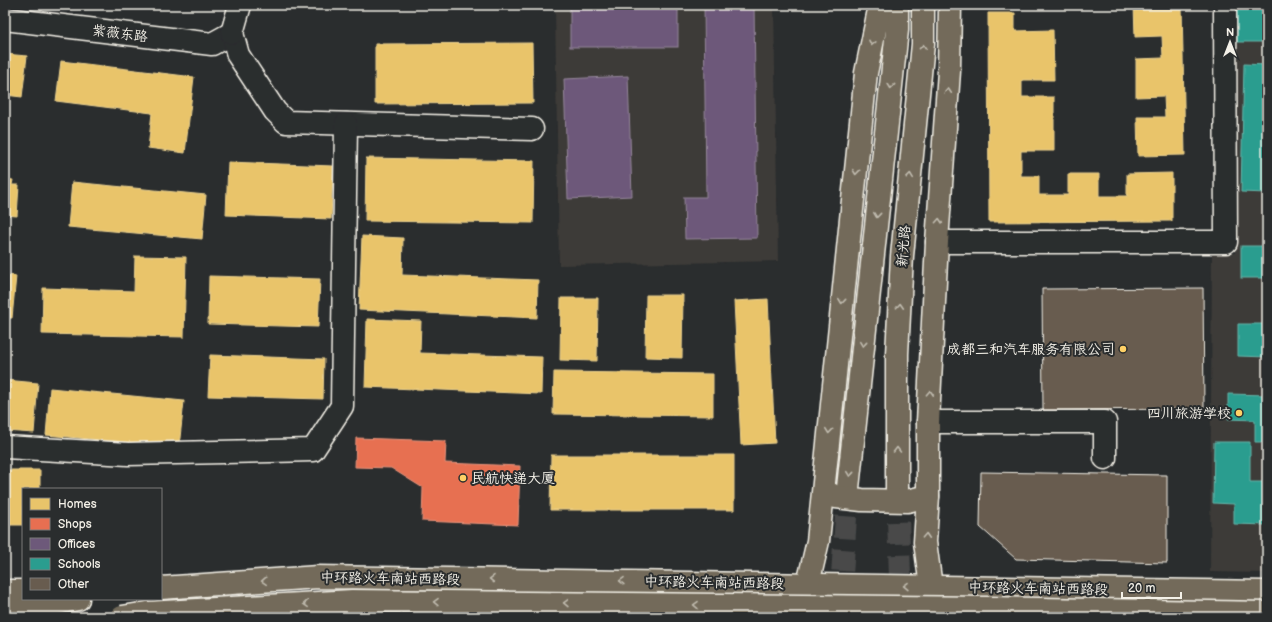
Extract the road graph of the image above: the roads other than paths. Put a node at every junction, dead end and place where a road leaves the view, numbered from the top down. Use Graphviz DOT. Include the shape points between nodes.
graph roads {
  1 [pos="240,5"];
  2 [pos="880,5"];
  3 [pos="897,5"];
  4 [pos="923,5"];
  5 [pos="950,5"];
  6 [pos="1225,5"];
  7 [pos="5,19"];
  8 [pos="232,33"];
  9 [pos="346,124"];
  10 [pos="532,129"];
  11 [pos="938,242"];
  12 [pos="928,422"];
  13 [pos="5,447"];
  14 [pos="1104,458"];
  15 [pos="848,488"];
  16 [pos="823,489"];
  17 [pos="897,489"];
  18 [pos="928,496"];
  19 [pos="808,584"];
  20 [pos="931,587"];
  21 [pos="162,588"];
  22 [pos="5,591"];
  23 [pos="22,591"];
  24 [pos="1267,592"];
  25 [pos="72,600"];
  26 [pos="5,612"];
  27 [pos="1267,613"];
  28 [pos="122,617"];
  29 [pos="808,617"];
  30 [pos="932,617"];
  1 -- 8 [label="street"];
  2 -- 16 [label="main road, one-way" via="866,73"];
  3 -- 15 [label="main road, one-way" via="897,30"];
  17 -- 4 [label="main road, 新光路, one-way" via="902,264 923,44"];
  11 -- 5 [label="main road, one-way" via="949,71"];
  6 -- 11 [label="street" via="1226,242"];
  7 -- 8 [label="street, 紫薇东路" via="212,44"];
  8 -- 9 [label="street" via="238,55 275,111 286,122"];
  9 -- 10 [label="street"];
  9 -- 13 [label="street" via="342,406 313,450 128,454"];
  12 -- 11 [label="main road, one-way"];
  12 -- 14 [label="street" via="1104,422"];
  12 -- 18 [label="main road"];
  16 -- 18 [label="main road" via="836,497 862,500 907,501"];
  16 -- 19 [label="main road" via="818,541"];
  20 -- 18 [label="main road, one-way" via="925,542"];
  20 -- 19 [label="main road, 中环路火车南站西路段, one-way"];
  19 -- 21 [label="main road, 中环路火车南站西路段, one-way" via="318,577"];
  19 -- 29 [label="main road"];
  20 -- 24 [label="main road, 中环路火车南站西路段"];
  20 -- 30 [label="main road"];
  22 -- 23 [label="main road"];
  25 -- 26 [label="main road"];
  27 -- 28 [label="main road, one-way, bridge" via="352,601 147,613"];
}
